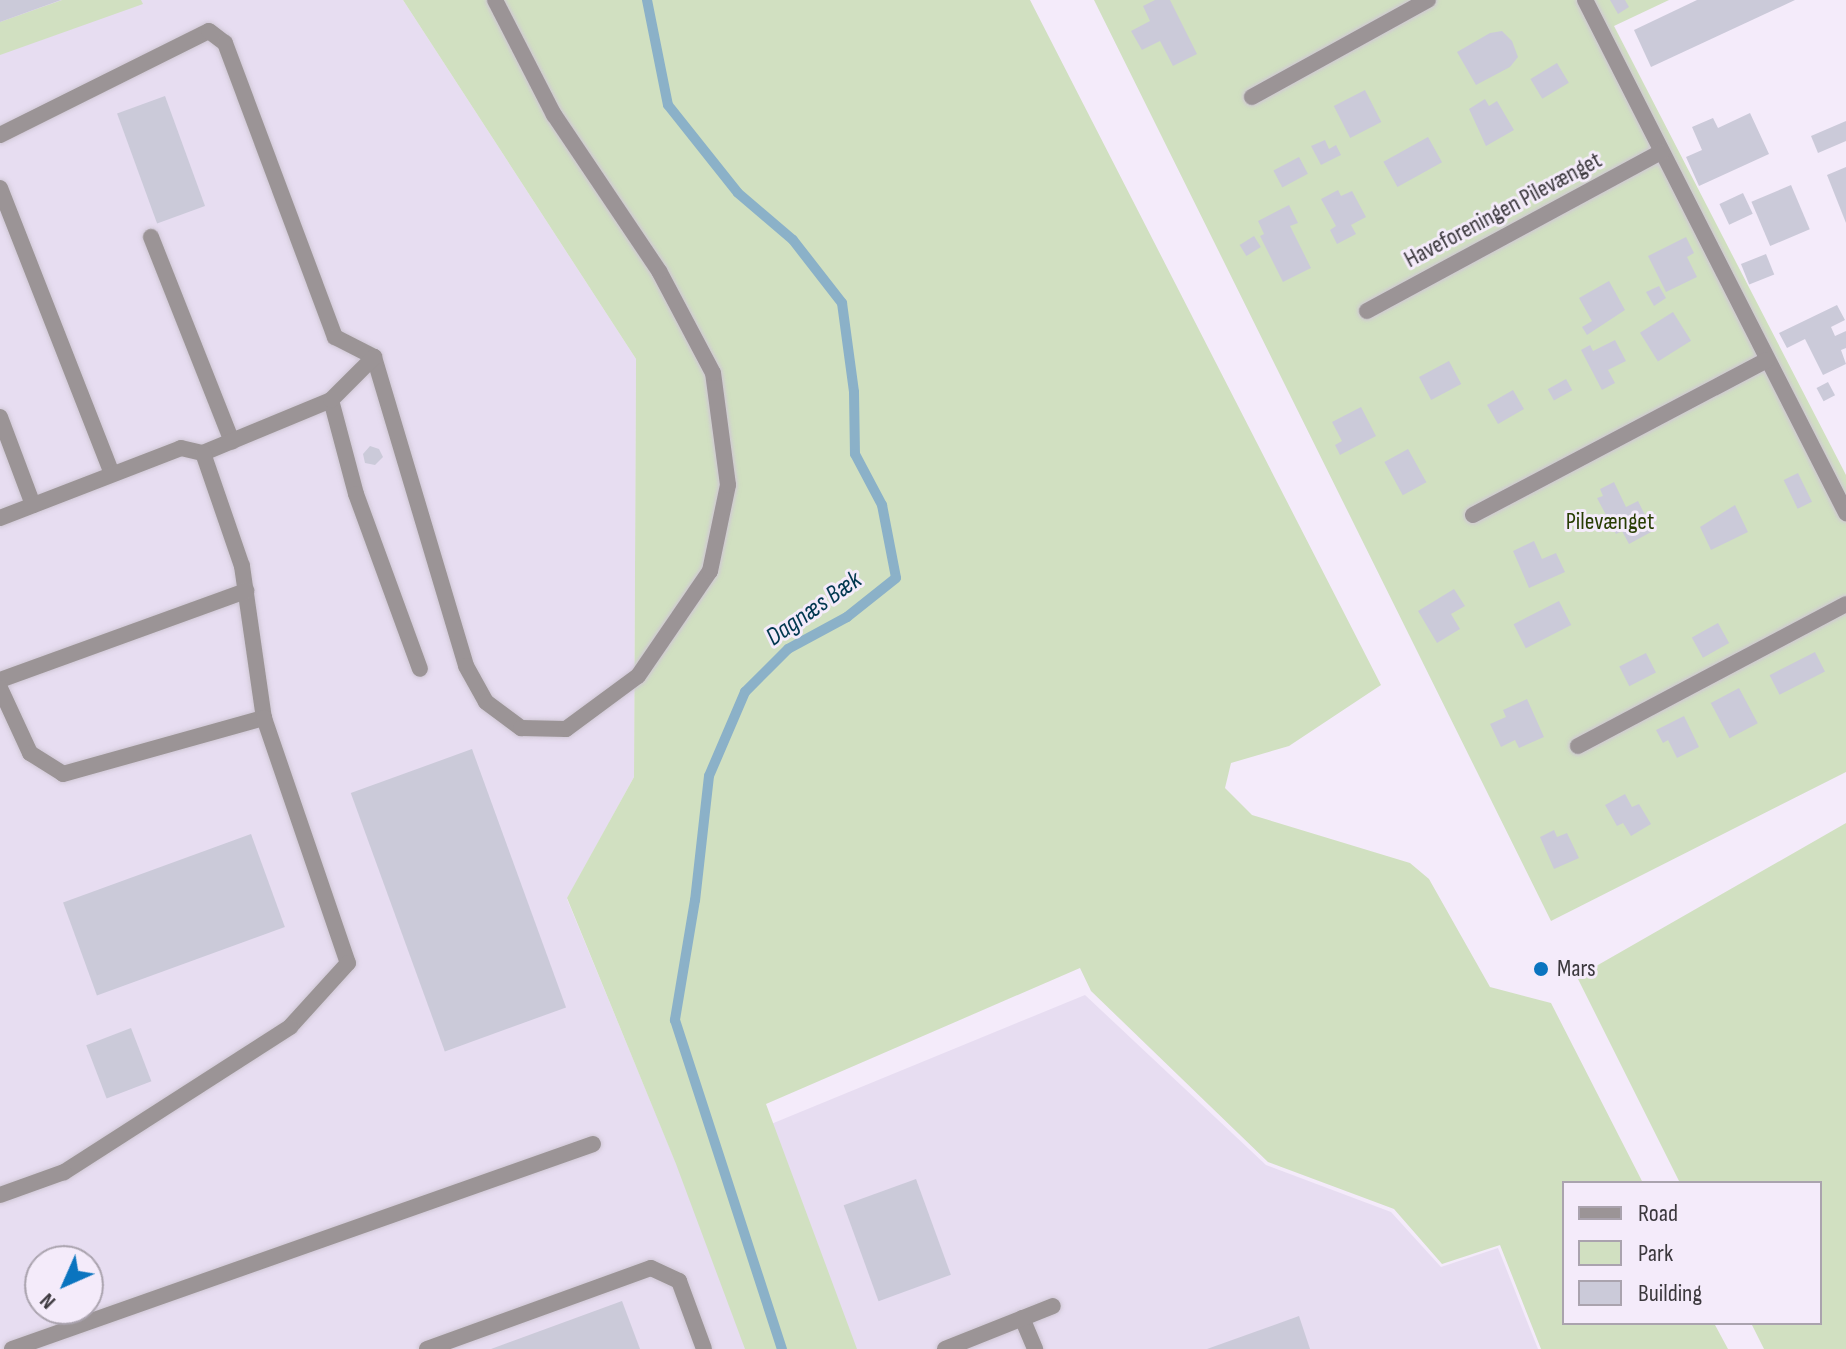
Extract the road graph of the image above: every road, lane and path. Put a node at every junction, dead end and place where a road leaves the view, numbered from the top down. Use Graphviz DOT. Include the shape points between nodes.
graph roads {
  1 [pos="495,0"];
  2 [pos="1428,0"];
  3 [pos="1585,0"];
  4 [pos="1252,97"];
  5 [pos="0,135"];
  6 [pos="1661,152"];
  7 [pos="0,188"];
  8 [pos="151,237"];
  9 [pos="1367,311"];
  10 [pos="374,357"];
  11 [pos="1767,360"];
  12 [pos="331,400"];
  13 [pos="0,417"];
  14 [pos="232,442"];
  15 [pos="203,453"];
  16 [pos="112,474"];
  17 [pos="33,505"];
  18 [pos="1846,513"];
  19 [pos="1473,515"];
  20 [pos="0,518"];
  21 [pos="246,591"];
  22 [pos="1846,604"];
  23 [pos="420,669"];
  24 [pos="0,680"];
  25 [pos="0,688"];
  26 [pos="264,718"];
  27 [pos="1578,746"];
  28 [pos="593,1144"];
  29 [pos="0,1195"];
  30 [pos="1053,1306"];
  31 [pos="1022,1318"];
  32 [pos="12,1349"];
  33 [pos="427,1349"];
  34 [pos="704,1349"];
  35 [pos="945,1349"];
  36 [pos="1035,1349"];
  1 -- 10 [label="street" via="554,115 659,271 713,373 728,485 710,571 638,676 566,729 521,728 486,702 466,666"];
  2 -- 4 [label="street"];
  3 -- 6 [label="street"];
  5 -- 10 [label="street" via="209,31 225,43 335,337"];
  6 -- 9 [label="street, Haveforeningen Pilevænget"];
  6 -- 11 [label="street"];
  7 -- 16 [label="street"];
  8 -- 14 [label="street"];
  10 -- 12 [label="street"];
  11 -- 18 [label="street"];
  11 -- 19 [label="street"];
  12 -- 14 [label="street"];
  12 -- 23 [label="street" via="356,494"];
  13 -- 17 [label="street"];
  14 -- 15 [label="street"];
  15 -- 16 [label="street" via="181,448"];
  15 -- 21 [label="street"];
  16 -- 17 [label="street"];
  17 -- 20 [label="street"];
  21 -- 24 [label="street"];
  21 -- 26 [label="street"];
  22 -- 27 [label="street"];
  25 -- 26 [label="street" via="30,753 63,774"];
  26 -- 29 [label="street" via="348,963 290,1027 64,1172"];
  28 -- 32 [label="street"];
  30 -- 31 [label="street"];
  31 -- 35 [label="street"];
  31 -- 36 [label="street"];
  33 -- 34 [label="street" via="651,1268 679,1281"];
}
